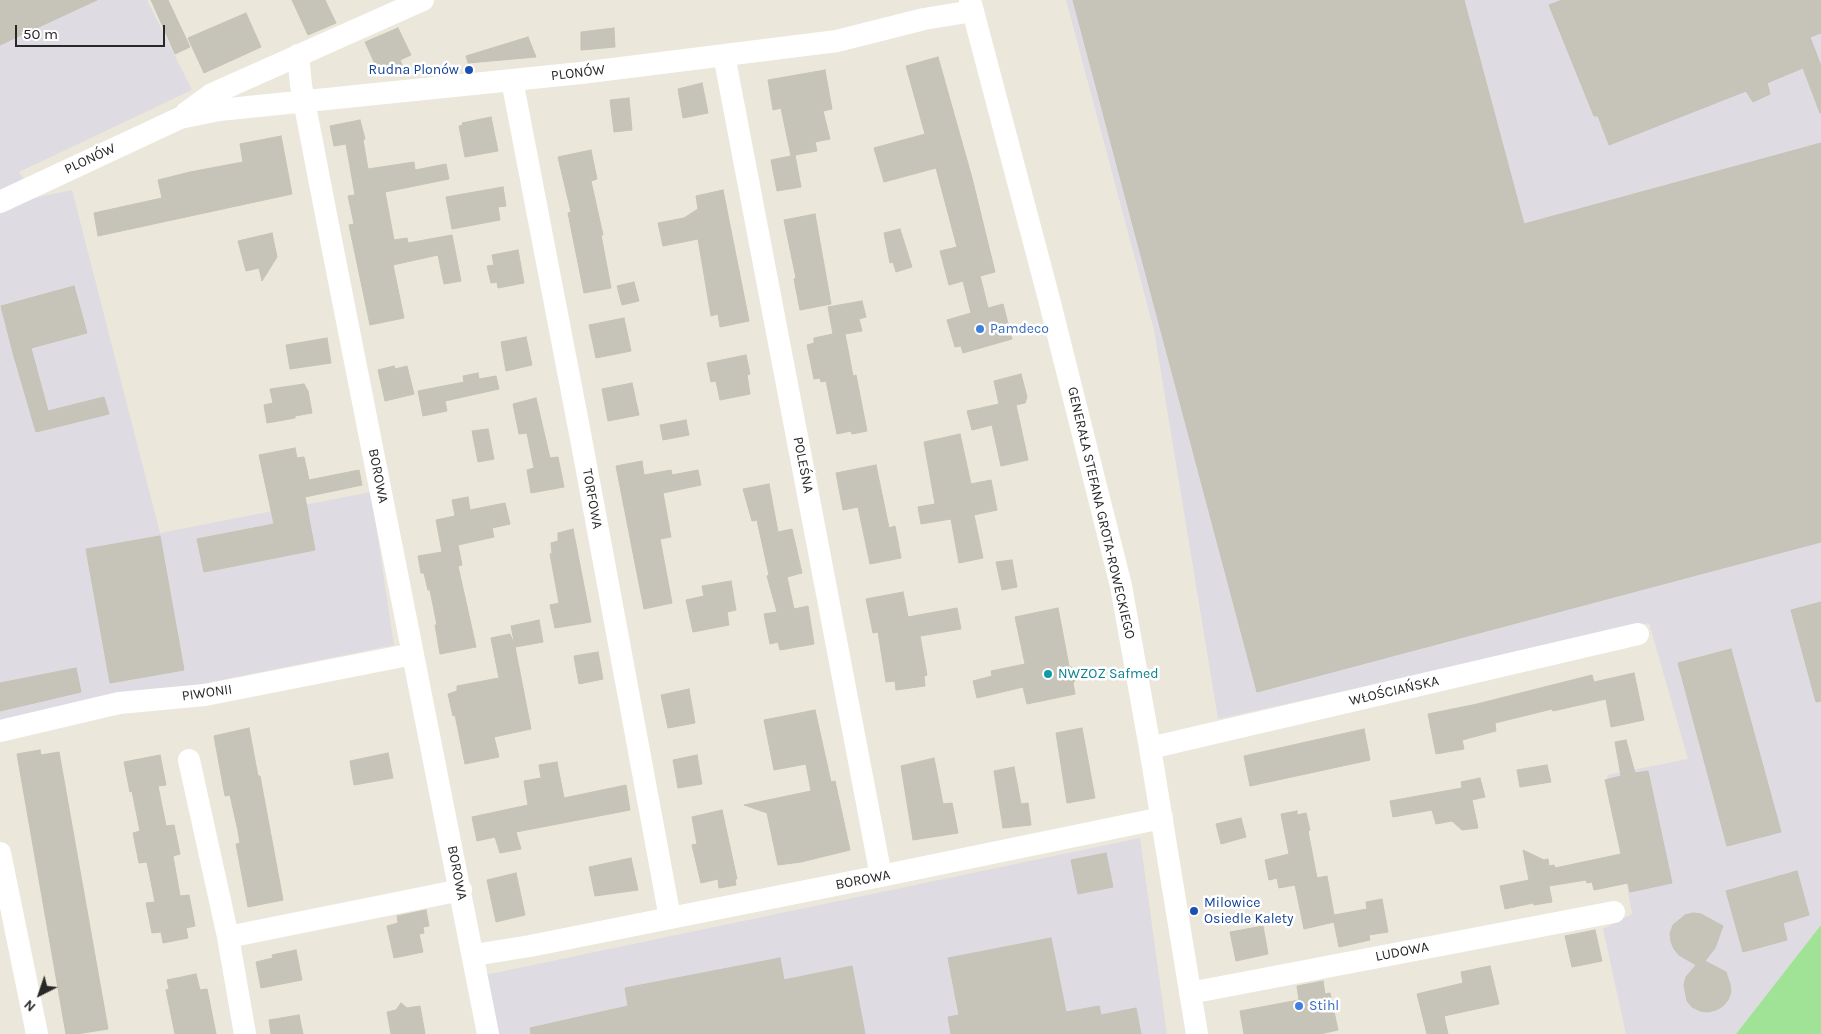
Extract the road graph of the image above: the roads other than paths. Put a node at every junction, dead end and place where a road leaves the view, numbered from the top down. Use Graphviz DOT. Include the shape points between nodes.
graph roads {
  1 [pos="424,0"];
  2 [pos="971,5"];
  3 [pos="298,55"];
  4 [pos="724,55"];
  5 [pos="512,80"];
  6 [pos="305,102"];
  7 [pos="180,118"];
  8 [pos="0,202"];
  9 [pos="1638,634"];
  10 [pos="413,654"];
  11 [pos="0,731"];
  12 [pos="1150,748"];
  13 [pos="189,760"];
  14 [pos="1162,818"];
  15 [pos="0,853"];
  16 [pos="881,876"];
  17 [pos="460,890"];
  18 [pos="1614,912"];
  19 [pos="670,918"];
  20 [pos="228,937"];
  21 [pos="474,955"];
  22 [pos="1190,993"];
  23 [pos="37,1034"];
  24 [pos="244,1034"];
  25 [pos="488,1034"];
  26 [pos="1197,1034"];
  1 -- 3 [label="street, PLONÓW"];
  2 -- 4 [label="street, PLONÓW" via="837,41"];
  2 -- 12 [label="street, GENERAŁA STEFANA GROTA-ROWECKIEGO" via="1121,586"];
  3 -- 6 [label="street, BOROWA"];
  3 -- 7 [label="street, PLONÓW" via="212,94"];
  4 -- 5 [label="street, PLONÓW"];
  4 -- 16 [label="street, POLEŚNA"];
  5 -- 6 [label="street, PLONÓW"];
  5 -- 19 [label="street, TORFOWA"];
  6 -- 7 [label="street, PLONÓW" via="219,110"];
  6 -- 10 [label="street, BOROWA"];
  7 -- 8 [label="street, PLONÓW"];
  9 -- 12 [label="street, WŁOŚCIAŃSKA"];
  10 -- 11 [label="street, PIWONII" via="205,695 119,703"];
  10 -- 17 [label="street, BOROWA"];
  12 -- 14 [label="street, GENERAŁA STEFANA GROTA-ROWECKIEGO"];
  13 -- 20 [label="street"];
  14 -- 16 [label="street, BOROWA"];
  14 -- 22 [label="street, GENERAŁA STEFANA GROTA-ROWECKIEGO"];
  15 -- 23 [label="street"];
  16 -- 19 [label="street, BOROWA"];
  17 -- 20 [label="street"];
  17 -- 21 [label="street, BOROWA"];
  18 -- 22 [label="street, LUDOWA"];
  19 -- 21 [label="street, BOROWA"];
  20 -- 24 [label="street"];
  21 -- 25 [label="street"];
  22 -- 26 [label="street, GENERAŁA STEFANA GROTA-ROWECKIEGO"];
}
